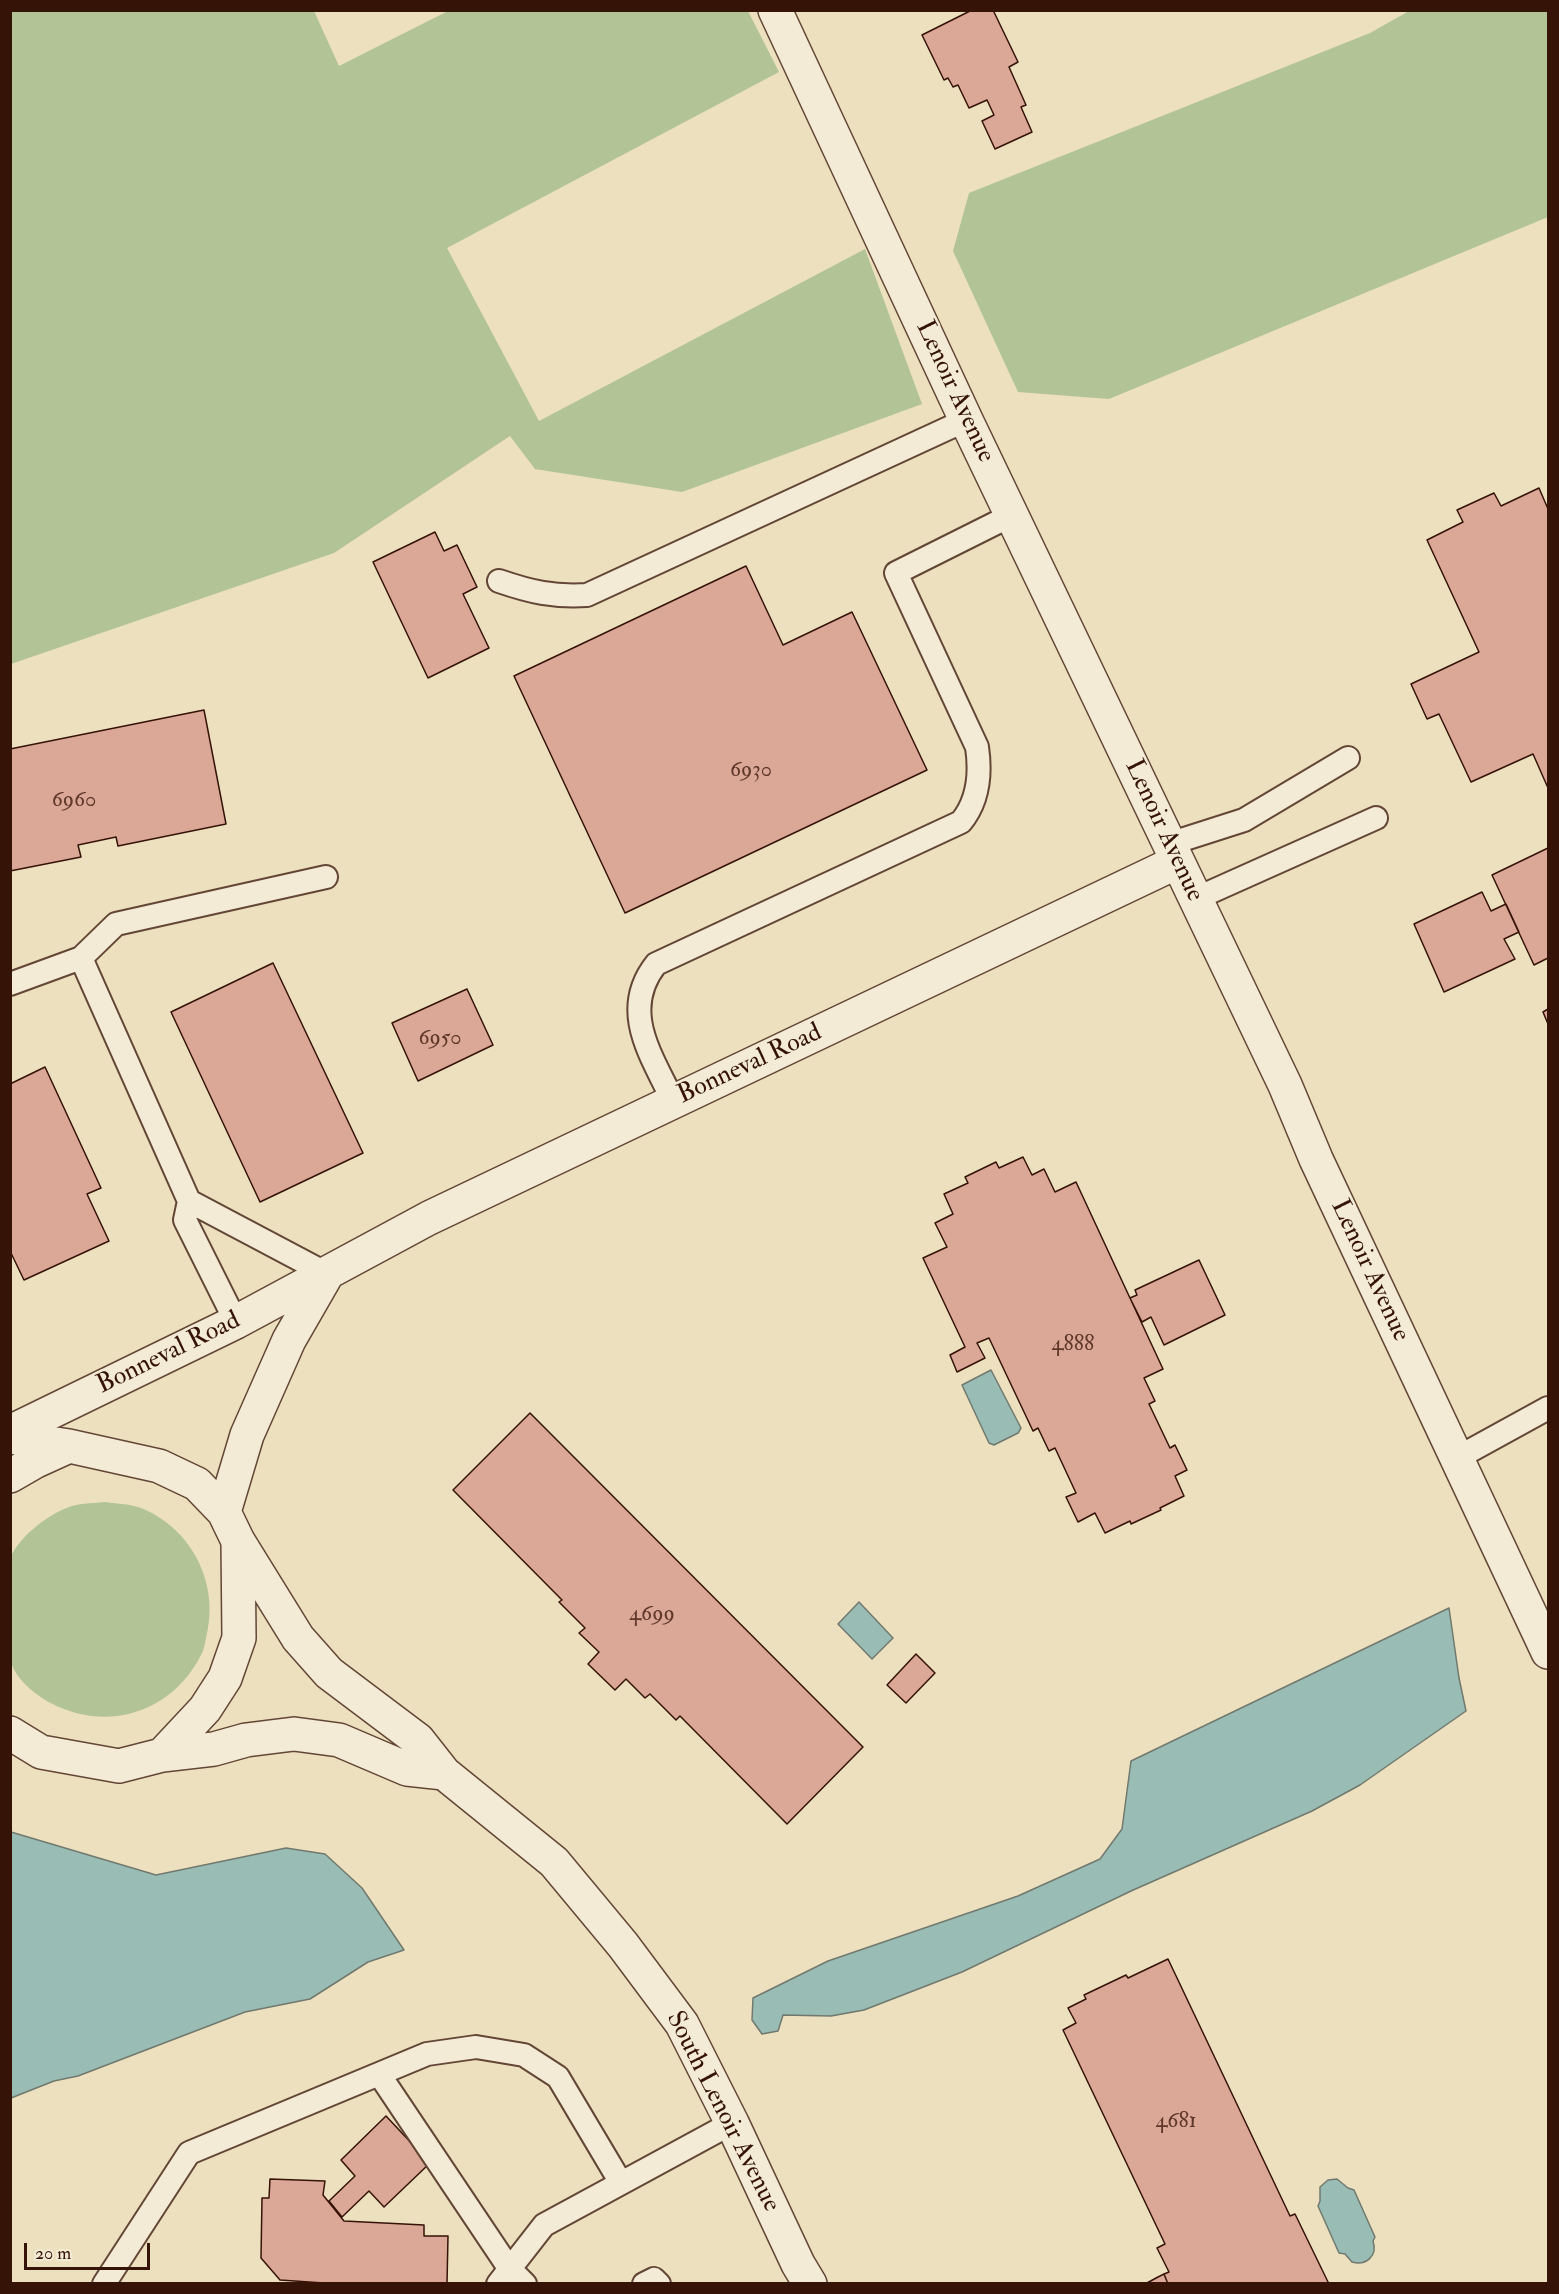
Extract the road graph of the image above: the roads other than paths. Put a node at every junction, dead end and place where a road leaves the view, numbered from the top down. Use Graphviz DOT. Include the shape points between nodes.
graph roads {
  1 [pos="775,10"];
  2 [pos="966,420"];
  3 [pos="1012,515"];
  4 [pos="499,580"];
  5 [pos="1348,759"];
  6 [pos="1376,818"];
  7 [pos="1173,853"];
  8 [pos="326,877"];
  9 [pos="1195,899"];
  10 [pos="81,958"];
  11 [pos="10,984"];
  12 [pos="673,1101"];
  13 [pos="189,1201"];
  14 [pos="327,1274"];
  15 [pos="236,1322"];
  16 [pos="1548,1407"];
  17 [pos="10,1432"];
  18 [pos="10,1437"];
  19 [pos="69,1446"];
  20 [pos="1457,1458"];
  21 [pos="10,1476"];
  22 [pos="224,1512"];
  23 [pos="238,1541"];
  24 [pos="1548,1652"];
  25 [pos="10,1733"];
  26 [pos="162,1755"];
  27 [pos="444,1773"];
  28 [pos="380,2074"];
  29 [pos="732,2123"];
  30 [pos="621,2183"];
  31 [pos="511,2278"];
  32 [pos="104,2283"];
  33 [pos="644,2283"];
  34 [pos="659,2283"];
  35 [pos="810,2283"];
  1 -- 2 [label="street, Lenoir Avenue"];
  2 -- 3 [label="street, Lenoir Avenue"];
  2 -- 4 [label="lane" via="587,595 560,597"];
  3 -- 7 [label="street, Lenoir Avenue"];
  3 -- 12 [label="lane" via="896,573 977,747 980,778 970,810 961,822 656,964 641,991 639,1023"];
  5 -- 7 [label="lane" via="1244,820"];
  6 -- 9 [label="lane"];
  7 -- 9 [label="street, Lenoir Avenue"];
  7 -- 12 [label="street, Bonneval Road"];
  8 -- 10 [label="lane" via="116,924"];
  9 -- 20 [label="street, Lenoir Avenue"];
  10 -- 11 [label="lane"];
  10 -- 13 [label="lane"];
  12 -- 14 [label="street, Bonneval Road" via="429,1218"];
  13 -- 14 [label="lane"];
  13 -- 15 [label="lane" via="184,1220"];
  14 -- 15 [label="street, Bonneval Road"];
  14 -- 22 [label="street" via="289,1340 247,1435"];
  15 -- 17 [label="street, Bonneval Road"];
  16 -- 20 [label="lane"];
  18 -- 19 [label="street"];
  19 -- 21 [label="street"];
  19 -- 22 [label="street" via="159,1466 197,1484"];
  20 -- 24 [label="street, Lenoir Avenue"];
  22 -- 23 [label="street"];
  23 -- 26 [label="street" via="239,1638 225,1678 205,1709"];
  23 -- 27 [label="street, South Lenoir Avenue" via="305,1647 329,1673 418,1740"];
  25 -- 26 [label="street" via="40,1752 119,1766"];
  26 -- 27 [label="street" via="294,1734 339,1740 407,1769"];
  27 -- 29 [label="street, South Lenoir Avenue" via="554,1862 623,1944 682,2024"];
  28 -- 30 [label="lane" via="427,2054 476,2047 524,2055 558,2077"];
  28 -- 31 [label="lane"];
  28 -- 32 [label="lane" via="189,2153"];
  29 -- 30 [label="lane"];
  29 -- 35 [label="street, South Lenoir Avenue"];
  30 -- 31 [label="lane" via="544,2225"];
  33 -- 34 [label="lane" via="654,2279"];
}
